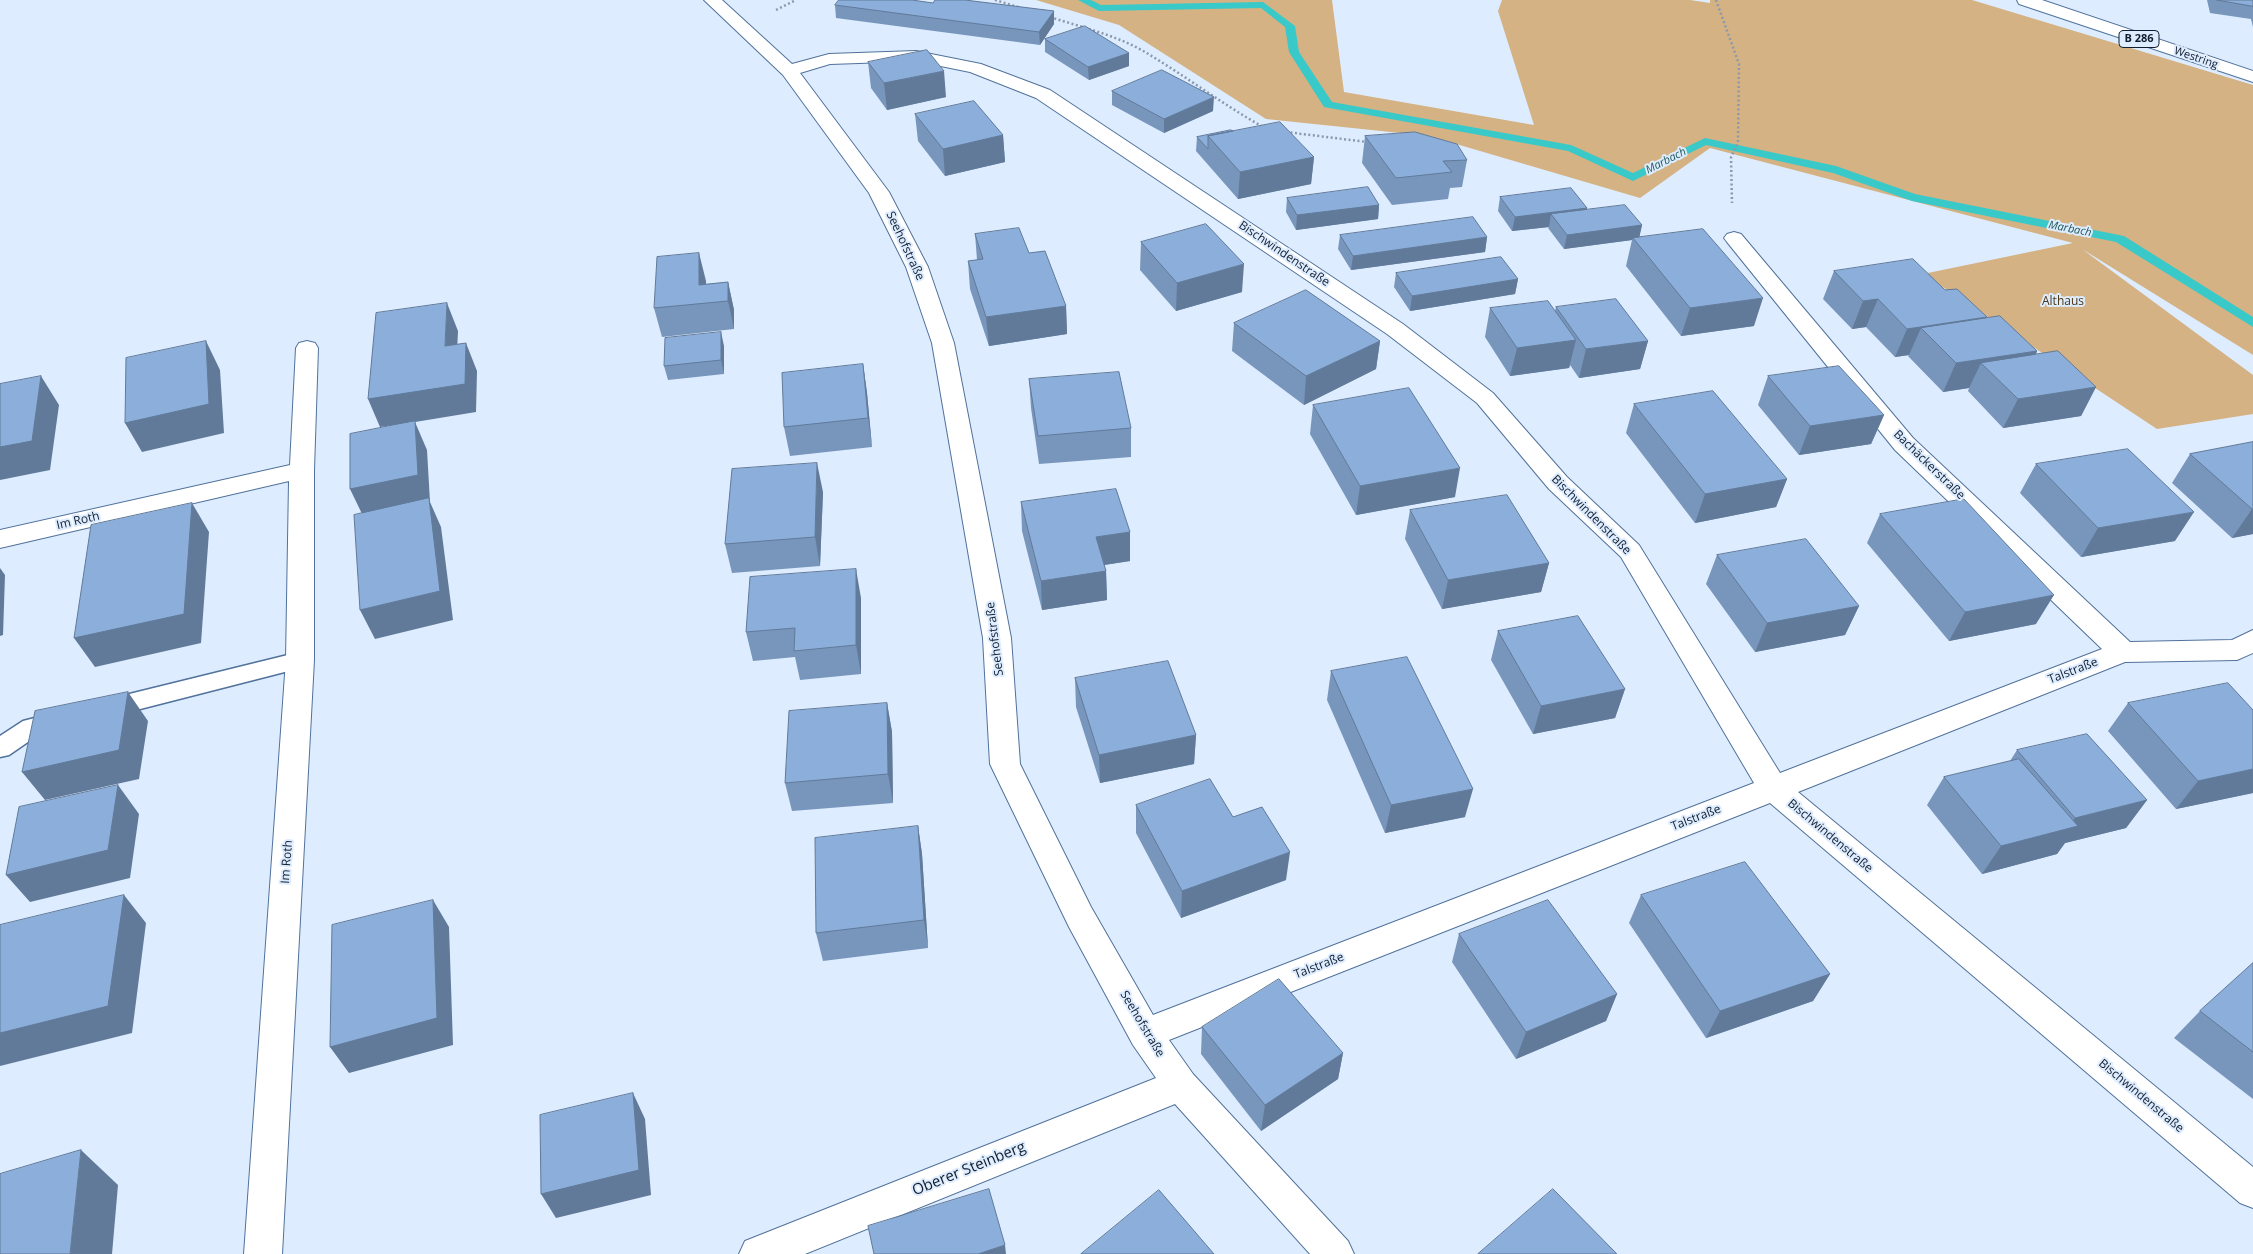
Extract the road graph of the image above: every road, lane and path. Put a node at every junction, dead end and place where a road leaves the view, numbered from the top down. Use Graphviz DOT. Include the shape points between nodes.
graph roads {
  1 [pos="712,0"];
  2 [pos="995,0"];
  3 [pos="1716,0"];
  4 [pos="2025,0"];
  5 [pos="1021,8"];
  6 [pos="1048,16"];
  7 [pos="789,70"];
  8 [pos="2253,77"];
  9 [pos="1266,128"];
  10 [pos="1286,132"];
  11 [pos="1373,142"];
  12 [pos="1734,238"];
  13 [pos="307,348"];
  14 [pos="302,470"];
  15 [pos="0,538"];
  16 [pos="2248,649"];
  17 [pos="2123,652"];
  18 [pos="300,660"];
  19 [pos="0,748"];
  20 [pos="1773,788"];
  21 [pos="1145,1034"];
  22 [pos="1180,1085"];
  23 [pos="2253,1190"];
  24 [pos="262,1254"];
  25 [pos="758,1254"];
  26 [pos="1335,1254"];
  1 -- 7 [label="street, Seehofstraße"];
  2 -- 5 [label="path"];
  3 -- 12 [label="path" via="1739,64 1738,142 1731,157"];
  4 -- 8 [label="street, Westring / B 286"];
  6 -- 9 [label="path" via="1110,36 1149,54"];
  7 -- 20 [label="street, Bischwindenstraße" via="829,59 916,56 975,68 1043,94 1395,329 1485,398 1558,483 1630,551"];
  7 -- 21 [label="street, Seehofstraße" via="879,192 917,267 943,343 997,638 1005,764 1080,917"];
  10 -- 11 [label="path"];
  12 -- 17 [label="street, Bachäckerstraße" via="1904,444"];
  13 -- 14 [label="street, Im Roth"];
  14 -- 15 [label="street, Im Roth"];
  14 -- 18 [label="street, Im Roth"];
  16 -- 17 [label="street, Talstraße"];
  17 -- 20 [label="street, Talstraße"];
  18 -- 19 [label="lane" via="31,727"];
  18 -- 24 [label="street, Im Roth"];
  20 -- 21 [label="street, Talstraße"];
  20 -- 23 [label="street, Bischwindenstraße"];
  21 -- 22 [label="street, Seehofstraße"];
  22 -- 25 [label="street, Oberer Steinberg"];
  22 -- 26 [label="street, Seehofstraße"];
}
